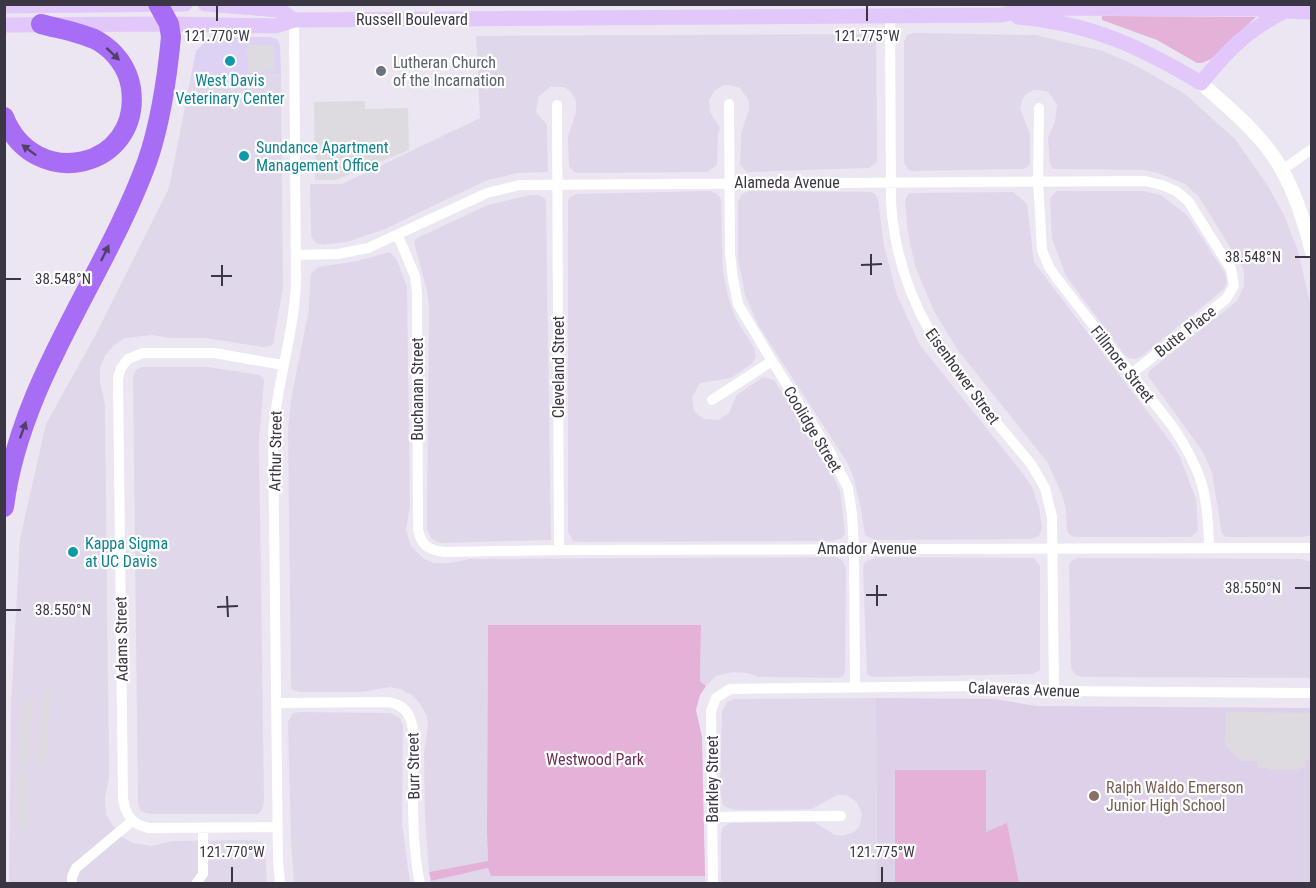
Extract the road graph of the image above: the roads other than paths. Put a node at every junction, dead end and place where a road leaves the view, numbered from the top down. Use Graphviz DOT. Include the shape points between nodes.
graph roads {
  1 [pos="185,4"];
  2 [pos="205,4"];
  3 [pos="158,5"];
  4 [pos="4,6"];
  5 [pos="23,6"];
  6 [pos="1285,12"];
  7 [pos="1311,12"];
  8 [pos="1002,15"];
  9 [pos="890,16"];
  10 [pos="294,20"];
  11 [pos="169,24"];
  12 [pos="4,25"];
  13 [pos="31,25"];
  14 [pos="1201,83"];
  15 [pos="729,104"];
  16 [pos="557,105"];
  17 [pos="1039,108"];
  18 [pos="4,117"];
  19 [pos="1311,149"];
  20 [pos="1282,170"];
  21 [pos="1038,181"];
  22 [pos="891,182"];
  23 [pos="730,183"];
  24 [pos="558,184"];
  25 [pos="398,236"];
  26 [pos="1311,252"];
  27 [pos="297,255"];
  28 [pos="1234,285"];
  29 [pos="772,361"];
  30 [pos="283,365"];
  31 [pos="1131,374"];
  32 [pos="712,400"];
  33 [pos="4,507"];
  34 [pos="423,545"];
  35 [pos="1054,547"];
  36 [pos="854,548"];
  37 [pos="1209,548"];
  38 [pos="1311,548"];
  39 [pos="558,550"];
  40 [pos="855,687"];
  41 [pos="736,689"];
  42 [pos="1054,691"];
  43 [pos="1311,693"];
  44 [pos="276,703"];
  45 [pos="841,816"];
  46 [pos="712,818"];
  47 [pos="132,821"];
  48 [pos="277,827"];
  49 [pos="202,828"];
  50 [pos="72,884"];
  51 [pos="196,884"];
  52 [pos="280,884"];
  53 [pos="420,884"];
  54 [pos="713,884"];
  1 -- 3 [label="main road"];
  2 -- 10 [label="main road, Russell Boulevard" via="280,9"];
  3 -- 5 [label="main road"];
  3 -- 11 [label="highway"];
  4 -- 5 [label="main road"];
  6 -- 7 [label="main road, Russell Boulevard"];
  6 -- 8 [label="main road, Russell Boulevard" via="1029,8"];
  6 -- 14 [label="main road, Russell Boulevard" via="1247,33"];
  8 -- 9 [label="main road, Russell Boulevard"];
  8 -- 14 [label="main road" via="1070,24 1117,38"];
  9 -- 10 [label="main road, Russell Boulevard"];
  9 -- 22 [label="street, Eisenhower Street"];
  10 -- 11 [label="main road, Russell Boulevard" via="275,26"];
  10 -- 27 [label="street, Arthur Street"];
  11 -- 13 [label="main road, Russell Boulevard"];
  33 -- 11 [label="highway, one-way" via="30,410 146,163 160,117 171,37"];
  12 -- 13 [label="main road, Russell Boulevard"];
  13 -- 18 [label="highway, one-way" via="90,38 120,61 127,72 132,97 127,125 105,152 68,164 54,163 30,152 18,142"];
  14 -- 20 [label="street" via="1262,142"];
  15 -- 23 [label="street, Coolidge Street"];
  16 -- 24 [label="street, Cleveland Street"];
  17 -- 21 [label="street, Fillmore Street"];
  19 -- 20 [label="street"];
  20 -- 26 [label="street" via="1295,197"];
  21 -- 22 [label="street, Alameda Avenue"];
  21 -- 28 [label="street, Alameda Avenue" via="1145,181 1176,191 1195,211 1231,269"];
  21 -- 31 [label="street, Fillmore Street" via="1042,250 1049,267"];
  22 -- 23 [label="street, Alameda Avenue"];
  22 -- 35 [label="street, Eisenhower Street" via="896,246 919,313 947,360 1040,479 1051,508"];
  23 -- 24 [label="street, Alameda Avenue"];
  23 -- 29 [label="street, Coolidge Street" via="730,254 738,304"];
  24 -- 25 [label="street, Alameda Avenue" via="520,185 487,194"];
  24 -- 39 [label="street, Cleveland Street"];
  25 -- 27 [label="street, Alameda Avenue" via="353,252"];
  25 -- 34 [label="street, Buchanan Street" via="415,276 417,293 418,529"];
  27 -- 30 [label="street, Arthur Street" via="295,308"];
  28 -- 31 [label="street, Butte Place" via="1227,299"];
  29 -- 32 [label="street"];
  29 -- 36 [label="street, Coolidge Street" via="830,452 848,488"];
  30 -- 44 [label="street, Arthur Street" via="273,434"];
  30 -- 47 [label="street, Adams Street" via="214,353 143,353 128,359 119,373 123,798 125,812"];
  31 -- 37 [label="street, Fillmore Street" via="1173,427 1195,464 1208,509"];
  34 -- 39 [label="street, Amador Avenue" via="444,552"];
  35 -- 36 [label="street, Amador Avenue"];
  35 -- 37 [label="street, Amador Avenue"];
  35 -- 42 [label="street, Eisenhower Street"];
  36 -- 39 [label="street, Amador Avenue"];
  36 -- 40 [label="street, Coolidge Street"];
  37 -- 38 [label="street, Amador Avenue"];
  40 -- 41 [label="street, Calaveras Avenue"];
  40 -- 42 [label="street, Calaveras Avenue" via="979,686"];
  41 -- 46 [label="street, Barkley Street" via="722,693 712,707"];
  42 -- 43 [label="street, Calaveras Avenue"];
  44 -- 48 [label="street, Arthur Street"];
  44 -- 53 [label="street, Burr Street" via="388,702 405,710 412,726 414,832"];
  45 -- 46 [label="street"];
  46 -- 54 [label="street, Barkley Street"];
  47 -- 49 [label="street" via="149,828"];
  47 -- 50 [label="street" via="76,868"];
  48 -- 49 [label="street"];
  48 -- 52 [label="street, Arthur Street"];
  49 -- 51 [label="street" via="203,874"];
}
